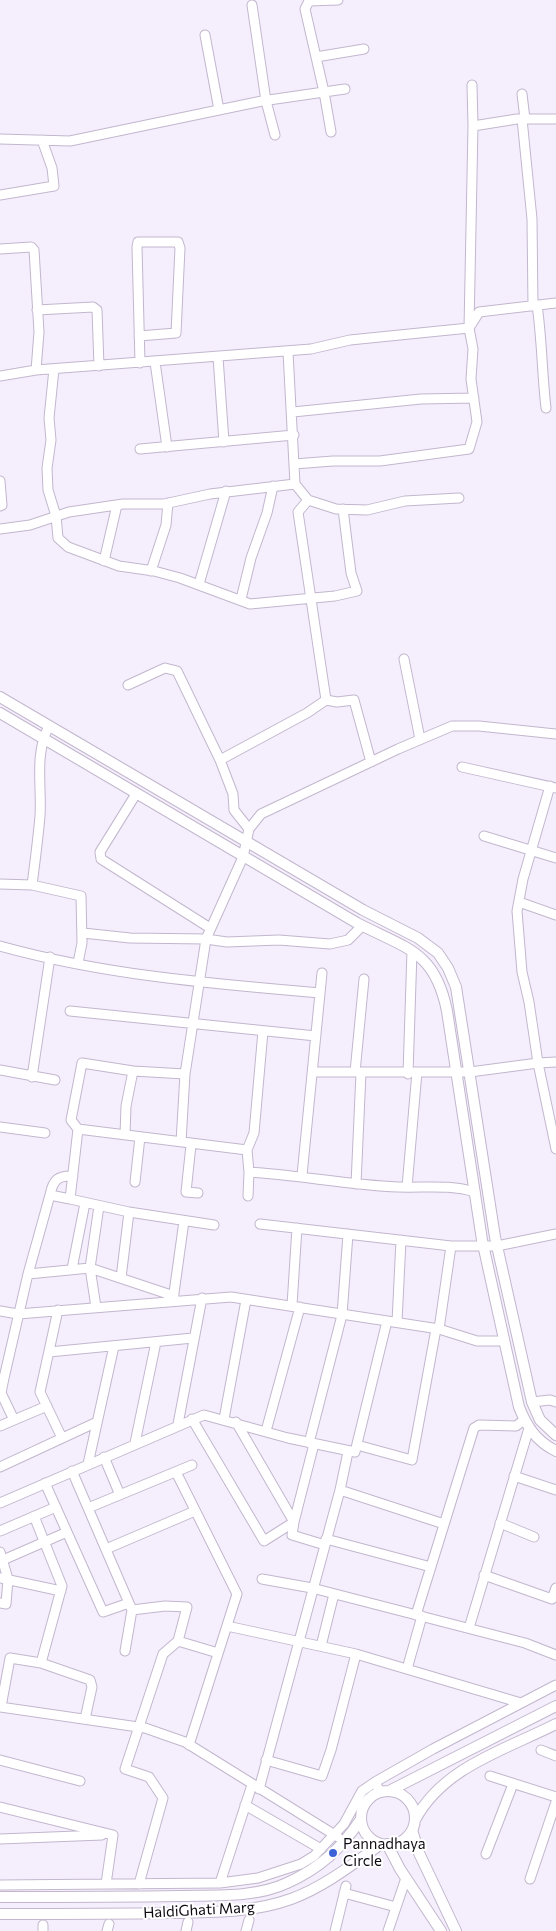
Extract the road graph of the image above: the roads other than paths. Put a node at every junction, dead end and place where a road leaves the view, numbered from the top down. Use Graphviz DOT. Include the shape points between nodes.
graph roads {
  1 [pos="338,0"];
  2 [pos="252,5"];
  3 [pos="205,35"];
  4 [pos="364,49"];
  5 [pos="316,57"];
  6 [pos="472,85"];
  7 [pos="345,88"];
  8 [pos="324,92"];
  9 [pos="522,94"];
  10 [pos="266,101"];
  11 [pos="219,110"];
  12 [pos="556,119"];
  13 [pos="524,120"];
  14 [pos="473,126"];
  15 [pos="331,132"];
  16 [pos="275,135"];
  17 [pos="0,139"];
  18 [pos="42,140"];
  19 [pos="0,195"];
  20 [pos="0,249"];
  21 [pos="556,303"];
  22 [pos="535,306"];
  23 [pos="37,310"];
  24 [pos="469,328"];
  25 [pos="139,336"];
  26 [pos="288,352"];
  27 [pos="218,357"];
  28 [pos="156,362"];
  29 [pos="140,363"];
  30 [pos="100,366"];
  31 [pos="54,369"];
  32 [pos="36,370"];
  33 [pos="0,376"];
  34 [pos="474,398"];
  35 [pos="546,408"];
  36 [pos="292,412"];
  37 [pos="294,435"];
  38 [pos="224,442"];
  39 [pos="167,448"];
  40 [pos="140,449"];
  41 [pos="294,464"];
  42 [pos="0,482"];
  43 [pos="296,484"];
  44 [pos="272,486"];
  45 [pos="226,492"];
  46 [pos="459,498"];
  47 [pos="308,500"];
  48 [pos="168,503"];
  49 [pos="117,505"];
  50 [pos="0,506"];
  51 [pos="343,509"];
  52 [pos="56,516"];
  53 [pos="0,529"];
  54 [pos="104,561"];
  55 [pos="151,571"];
  56 [pos="199,584"];
  57 [pos="241,599"];
  58 [pos="312,599"];
  59 [pos="404,659"];
  60 [pos="128,685"];
  61 [pos="0,696"];
  62 [pos="326,700"];
  63 [pos="0,713"];
  64 [pos="49,726"];
  65 [pos="556,734"];
  66 [pos="42,739"];
  67 [pos="420,740"];
  68 [pos="220,760"];
  69 [pos="371,762"];
  70 [pos="462,767"];
  71 [pos="553,787"];
  72 [pos="136,794"];
  73 [pos="249,830"];
  74 [pos="484,836"];
  75 [pos="247,843"];
  76 [pos="532,850"];
  77 [pos="243,857"];
  78 [pos="556,858"];
  79 [pos="0,884"];
  80 [pos="32,885"];
  81 [pos="519,902"];
  82 [pos="556,915"];
  83 [pos="362,926"];
  84 [pos="210,928"];
  85 [pos="82,933"];
  86 [pos="206,939"];
  87 [pos="1,948"];
  88 [pos="412,951"];
  89 [pos="50,957"];
  90 [pos="78,963"];
  91 [pos="322,973"];
  92 [pos="364,978"];
  93 [pos="199,982"];
  94 [pos="320,993"];
  95 [pos="70,1011"];
  96 [pos="193,1024"];
  97 [pos="263,1030"];
  98 [pos="316,1036"];
  99 [pos="556,1062"];
  100 [pos="538,1063"];
  101 [pos="0,1070"];
  102 [pos="133,1071"];
  103 [pos="313,1072"];
  104 [pos="457,1072"];
  105 [pos="470,1072"];
  106 [pos="358,1073"];
  107 [pos="412,1073"];
  108 [pos="185,1074"];
  109 [pos="32,1076"];
  110 [pos="55,1080"];
  111 [pos="553,1122"];
  112 [pos="0,1127"];
  113 [pos="78,1129"];
  114 [pos="45,1133"];
  115 [pos="125,1135"];
  116 [pos="140,1137"];
  117 [pos="181,1142"];
  118 [pos="191,1145"];
  119 [pos="247,1150"];
  120 [pos="556,1150"];
  121 [pos="249,1172"];
  122 [pos="302,1175"];
  123 [pos="73,1176"];
  124 [pos="135,1182"];
  125 [pos="356,1184"];
  126 [pos="406,1187"];
  127 [pos="475,1192"];
  128 [pos="198,1193"];
  129 [pos="50,1195"];
  130 [pos="248,1196"];
  131 [pos="70,1199"];
  132 [pos="85,1204"];
  133 [pos="99,1206"];
  134 [pos="129,1212"];
  135 [pos="184,1221"];
  136 [pos="260,1224"];
  137 [pos="214,1225"];
  138 [pos="297,1228"];
  139 [pos="348,1234"];
  140 [pos="556,1234"];
  141 [pos="401,1240"];
  142 [pos="451,1246"];
  143 [pos="483,1246"];
  144 [pos="496,1246"];
  145 [pos="90,1268"];
  146 [pos="72,1269"];
  147 [pos="28,1274"];
  148 [pos="121,1278"];
  149 [pos="174,1298"];
  150 [pos="202,1298"];
  151 [pos="246,1300"];
  152 [pos="296,1306"];
  153 [pos="96,1307"];
  154 [pos="58,1310"];
  155 [pos="0,1311"];
  156 [pos="18,1314"];
  157 [pos="342,1315"];
  158 [pos="387,1321"];
  159 [pos="397,1322"];
  160 [pos="437,1329"];
  161 [pos="193,1338"];
  162 [pos="504,1341"];
  163 [pos="156,1342"];
  164 [pos="114,1346"];
  165 [pos="49,1352"];
  166 [pos="2,1379"];
  167 [pos="532,1402"];
  168 [pos="556,1402"];
  169 [pos="47,1406"];
  170 [pos="192,1419"];
  171 [pos="224,1419"];
  172 [pos="14,1420"];
  173 [pos="97,1422"];
  174 [pos="236,1422"];
  175 [pos="178,1424"];
  176 [pos="526,1424"];
  177 [pos="0,1426"];
  178 [pos="266,1431"];
  179 [pos="556,1435"];
  180 [pos="62,1438"];
  181 [pos="135,1443"];
  182 [pos="312,1444"];
  183 [pos="357,1445"];
  184 [pos="556,1451"];
  185 [pos="348,1452"];
  186 [pos="104,1457"];
  187 [pos="88,1464"];
  188 [pos="192,1465"];
  189 [pos="0,1467"];
  190 [pos="72,1471"];
  191 [pos="176,1472"];
  192 [pos="514,1476"];
  193 [pos="45,1483"];
  194 [pos="340,1490"];
  195 [pos="556,1490"];
  196 [pos="120,1495"];
  197 [pos="0,1503"];
  198 [pos="56,1507"];
  199 [pos="88,1508"];
  200 [pos="195,1511"];
  201 [pos="34,1516"];
  202 [pos="294,1522"];
  203 [pos="500,1523"];
  204 [pos="444,1524"];
  205 [pos="0,1531"];
  206 [pos="67,1532"];
  207 [pos="534,1537"];
  208 [pos="45,1542"];
  209 [pos="325,1542"];
  210 [pos="106,1550"];
  211 [pos="2,1556"];
  212 [pos="431,1567"];
  213 [pos="484,1575"];
  214 [pos="4,1578"];
  215 [pos="262,1579"];
  216 [pos="312,1588"];
  217 [pos="556,1588"];
  218 [pos="61,1591"];
  219 [pos="334,1594"];
  220 [pos="0,1603"];
  221 [pos="131,1607"];
  222 [pos="419,1616"];
  223 [pos="227,1626"];
  224 [pos="469,1628"];
  225 [pos="298,1640"];
  226 [pos="178,1641"];
  227 [pos="321,1646"];
  228 [pos="125,1651"];
  229 [pos="218,1653"];
  230 [pos="356,1654"];
  231 [pos="556,1655"];
  232 [pos="41,1663"];
  233 [pos="407,1669"];
  234 [pos="556,1685"];
  235 [pos="520,1703"];
  236 [pos="556,1706"];
  237 [pos="1,1707"];
  238 [pos="85,1719"];
  239 [pos="556,1724"];
  240 [pos="139,1727"];
  241 [pos="189,1745"];
  242 [pos="541,1750"];
  243 [pos="556,1756"];
  244 [pos="0,1760"];
  245 [pos="266,1760"];
  246 [pos="490,1776"];
  247 [pos="80,1781"];
  248 [pos="375,1782"];
  249 [pos="513,1784"];
  250 [pos="255,1787"];
  251 [pos="384,1791"];
  252 [pos="556,1797"];
  253 [pos="556,1802"];
  254 [pos="245,1805"];
  255 [pos="0,1807"];
  256 [pos="361,1819"];
  257 [pos="413,1825"];
  258 [pos="113,1835"];
  259 [pos="334,1835"];
  260 [pos="0,1840"];
  261 [pos="346,1842"];
  262 [pos="384,1844"];
  263 [pos="321,1849"];
  264 [pos="486,1854"];
  265 [pos="406,1878"];
  266 [pos="530,1879"];
  267 [pos="220,1882"];
  268 [pos="106,1884"];
  269 [pos="139,1884"];
  270 [pos="0,1885"];
  271 [pos="0,1897"];
  272 [pos="396,1907"];
  273 [pos="0,1914"];
  274 [pos="249,1920"];
  275 [pos="246,1931"];
  276 [pos="335,1931"];
  277 [pos="388,1931"];
  278 [pos="441,1931"];
  279 [pos="456,1931"];
  1 -- 5 [label="street" via="309,2 305,9"];
  2 -- 10 [label="street"];
  3 -- 11 [label="street"];
  4 -- 5 [label="street"];
  5 -- 8 [label="street"];
  6 -- 14 [label="street"];
  7 -- 8 [label="street"];
  8 -- 10 [label="street"];
  8 -- 15 [label="street"];
  9 -- 13 [label="street"];
  10 -- 11 [label="street"];
  10 -- 16 [label="street"];
  11 -- 18 [label="street" via="70,141"];
  12 -- 13 [label="street"];
  13 -- 14 [label="street"];
  13 -- 22 [label="street"];
  14 -- 24 [label="street"];
  17 -- 18 [label="street"];
  18 -- 19 [label="street" via="52,168 54,186"];
  20 -- 23 [label="street" via="33,248"];
  21 -- 22 [label="street"];
  22 -- 24 [label="street" via="479,312"];
  22 -- 35 [label="street" via="541,333 540,357"];
  23 -- 30 [label="street" via="93,307 97,310"];
  23 -- 32 [label="street"];
  24 -- 26 [label="street" via="350,340"];
  24 -- 34 [label="street"];
  25 -- 25 [label="street" via="138,242 178,242 176,333"];
  25 -- 29 [label="street"];
  26 -- 27 [label="street"];
  26 -- 36 [label="street"];
  27 -- 28 [label="street"];
  27 -- 38 [label="street"];
  28 -- 29 [label="street"];
  28 -- 39 [label="street"];
  29 -- 30 [label="street"];
  30 -- 31 [label="street"];
  31 -- 32 [label="street"];
  31 -- 52 [label="street" via="47,468 48,490"];
  32 -- 33 [label="street"];
  34 -- 36 [label="street" via="421,399"];
  34 -- 41 [label="street" via="477,422 469,449 380,460"];
  36 -- 37 [label="street"];
  37 -- 38 [label="street"];
  37 -- 41 [label="street"];
  38 -- 39 [label="street"];
  39 -- 40 [label="street"];
  41 -- 43 [label="street"];
  42 -- 50 [label="street" via="3,498"];
  43 -- 44 [label="street"];
  43 -- 47 [label="street"];
  44 -- 45 [label="street"];
  44 -- 57 [label="street"];
  45 -- 48 [label="street"];
  45 -- 56 [label="street"];
  46 -- 51 [label="street" via="405,501 367,510"];
  47 -- 51 [label="street"];
  47 -- 58 [label="street" via="298,512"];
  48 -- 49 [label="street"];
  48 -- 55 [label="street" via="166,525"];
  49 -- 52 [label="street"];
  49 -- 54 [label="street"];
  51 -- 58 [label="street" via="357,591"];
  52 -- 53 [label="street" via="30,525"];
  52 -- 54 [label="street" via="58,538 68,548"];
  54 -- 55 [label="street"];
  55 -- 56 [label="street"];
  56 -- 57 [label="street"];
  57 -- 58 [label="street" via="250,604"];
  58 -- 62 [label="street"];
  59 -- 67 [label="street"];
  60 -- 68 [label="street" via="165,668 177,671"];
  61 -- 64 [label="street"];
  62 -- 68 [label="street" via="307,714"];
  62 -- 69 [label="street" via="354,700"];
  63 -- 66 [label="street"];
  64 -- 66 [label="street"];
  64 -- 75 [label="street"];
  65 -- 67 [label="street" via="452,726"];
  66 -- 72 [label="street"];
  66 -- 80 [label="street" via="40,816"];
  67 -- 69 [label="street"];
  68 -- 73 [label="street" via="233,794 234,810"];
  69 -- 73 [label="street" via="261,814"];
  70 -- 71 [label="street"];
  71 -- 76 [label="street"];
  72 -- 77 [label="street"];
  72 -- 84 [label="street" via="100,852 100,859"];
  73 -- 75 [label="street"];
  74 -- 76 [label="street"];
  75 -- 77 [label="street"];
  75 -- 105 [label="street" via="418,938 438,953 456,987"];
  76 -- 78 [label="street"];
  76 -- 81 [label="street"];
  77 -- 83 [label="street"];
  77 -- 84 [label="street"];
  79 -- 80 [label="street"];
  80 -- 85 [label="street" via="81,896"];
  81 -- 82 [label="street"];
  81 -- 100 [label="street" via="522,972"];
  83 -- 86 [label="street" via="348,940 330,944"];
  83 -- 88 [label="street"];
  84 -- 86 [label="street"];
  85 -- 86 [label="street" via="130,938"];
  85 -- 90 [label="street"];
  86 -- 93 [label="street"];
  87 -- 89 [label="street"];
  88 -- 104 [label="street" via="437,975 443,991"];
  88 -- 107 [label="street"];
  89 -- 90 [label="street"];
  89 -- 109 [label="street"];
  90 -- 93 [label="street"];
  91 -- 94 [label="street"];
  92 -- 106 [label="street"];
  93 -- 94 [label="street"];
  93 -- 96 [label="street"];
  94 -- 98 [label="street"];
  95 -- 96 [label="street"];
  96 -- 97 [label="street"];
  96 -- 108 [label="street"];
  97 -- 98 [label="street"];
  97 -- 119 [label="street" via="254,1133"];
  98 -- 103 [label="street"];
  99 -- 100 [label="street"];
  100 -- 105 [label="street"];
  100 -- 111 [label="street"];
  101 -- 109 [label="street"];
  102 -- 108 [label="street"];
  102 -- 113 [label="street" via="82,1063 71,1120"];
  102 -- 115 [label="street" via="126,1106"];
  103 -- 106 [label="street"];
  103 -- 122 [label="street"];
  104 -- 105 [label="street"];
  104 -- 107 [label="street"];
  104 -- 127 [label="street"];
  105 -- 144 [label="street"];
  106 -- 107 [label="street"];
  106 -- 125 [label="street"];
  107 -- 126 [label="street"];
  108 -- 117 [label="street"];
  109 -- 110 [label="street"];
  111 -- 120 [label="street"];
  112 -- 114 [label="street"];
  113 -- 115 [label="street"];
  113 -- 123 [label="street"];
  115 -- 116 [label="street"];
  116 -- 117 [label="street"];
  116 -- 124 [label="street"];
  117 -- 118 [label="street"];
  118 -- 119 [label="street"];
  118 -- 128 [label="street" via="186,1192"];
  119 -- 121 [label="street"];
  121 -- 122 [label="street"];
  121 -- 130 [label="street"];
  122 -- 125 [label="street"];
  123 -- 129 [label="street" via="59,1177 54,1181"];
  123 -- 131 [label="street"];
  125 -- 126 [label="street"];
  126 -- 127 [label="street" via="457,1186"];
  127 -- 143 [label="street"];
  129 -- 131 [label="street"];
  129 -- 147 [label="street"];
  131 -- 132 [label="street"];
  132 -- 133 [label="street"];
  132 -- 146 [label="street"];
  133 -- 134 [label="street"];
  133 -- 145 [label="street"];
  134 -- 135 [label="street"];
  134 -- 148 [label="street"];
  135 -- 137 [label="street"];
  135 -- 149 [label="street"];
  136 -- 138 [label="street"];
  138 -- 139 [label="street"];
  138 -- 152 [label="street"];
  139 -- 141 [label="street"];
  139 -- 157 [label="street"];
  140 -- 144 [label="street"];
  141 -- 142 [label="street"];
  141 -- 159 [label="street"];
  142 -- 143 [label="street"];
  142 -- 160 [label="street"];
  143 -- 144 [label="street"];
  143 -- 162 [label="street"];
  144 -- 167 [label="street"];
  145 -- 146 [label="street"];
  145 -- 148 [label="street"];
  145 -- 153 [label="street"];
  146 -- 147 [label="street"];
  147 -- 156 [label="street"];
  148 -- 149 [label="street"];
  149 -- 150 [label="street"];
  149 -- 153 [label="street"];
  150 -- 151 [label="street"];
  150 -- 161 [label="street"];
  151 -- 152 [label="street"];
  151 -- 171 [label="street"];
  152 -- 157 [label="street"];
  152 -- 178 [label="street"];
  153 -- 154 [label="street"];
  154 -- 156 [label="street"];
  154 -- 165 [label="street"];
  155 -- 156 [label="street"];
  156 -- 166 [label="street"];
  157 -- 158 [label="street"];
  157 -- 182 [label="street"];
  158 -- 159 [label="street"];
  158 -- 183 [label="street"];
  159 -- 160 [label="street"];
  160 -- 162 [label="street" via="477,1341"];
  160 -- 183 [label="street" via="412,1460"];
  161 -- 163 [label="street"];
  161 -- 175 [label="street"];
  162 -- 176 [label="street"];
  163 -- 164 [label="street"];
  163 -- 181 [label="street"];
  164 -- 165 [label="street"];
  164 -- 173 [label="street"];
  165 -- 169 [label="street" via="40,1392"];
  166 -- 172 [label="street" via="1,1393"];
  167 -- 168 [label="street"];
  167 -- 179 [label="street" via="540,1420"];
  169 -- 172 [label="street"];
  169 -- 180 [label="street"];
  170 -- 171 [label="street" via="204,1414"];
  170 -- 175 [label="street"];
  170 -- 202 [label="street" via="264,1541"];
  171 -- 174 [label="street"];
  172 -- 177 [label="street"];
  173 -- 180 [label="street"];
  173 -- 187 [label="street"];
  174 -- 178 [label="street"];
  174 -- 202 [label="street"];
  175 -- 181 [label="street"];
  176 -- 184 [label="street" via="543,1443"];
  176 -- 192 [label="street"];
  176 -- 204 [label="street" via="479,1425 474,1428"];
  178 -- 182 [label="street"];
  180 -- 189 [label="street"];
  181 -- 186 [label="street"];
  182 -- 185 [label="street"];
  182 -- 202 [label="street"];
  183 -- 185 [label="street" via="355,1452"];
  185 -- 194 [label="street"];
  186 -- 187 [label="street"];
  186 -- 196 [label="street"];
  187 -- 190 [label="street"];
  188 -- 191 [label="street"];
  190 -- 193 [label="street"];
  190 -- 199 [label="street"];
  191 -- 196 [label="street"];
  191 -- 200 [label="street"];
  192 -- 195 [label="street"];
  192 -- 203 [label="street"];
  193 -- 197 [label="street"];
  193 -- 198 [label="street"];
  194 -- 204 [label="street"];
  194 -- 209 [label="street"];
  196 -- 199 [label="street"];
  198 -- 201 [label="street"];
  198 -- 206 [label="street"];
  199 -- 210 [label="street"];
  200 -- 210 [label="street"];
  200 -- 223 [label="street" via="237,1594"];
  201 -- 205 [label="street"];
  201 -- 208 [label="street"];
  202 -- 209 [label="street" via="292,1535"];
  203 -- 207 [label="street"];
  203 -- 213 [label="street"];
  204 -- 212 [label="street"];
  206 -- 208 [label="street"];
  206 -- 221 [label="street" via="103,1612"];
  208 -- 211 [label="street"];
  208 -- 218 [label="street"];
  209 -- 212 [label="street"];
  209 -- 216 [label="street"];
  210 -- 221 [label="street"];
  211 -- 214 [label="street"];
  212 -- 222 [label="street"];
  213 -- 217 [label="street" via="552,1599"];
  213 -- 224 [label="street"];
  214 -- 218 [label="street"];
  214 -- 220 [label="street" via="6,1604"];
  215 -- 216 [label="street"];
  216 -- 219 [label="street"];
  216 -- 225 [label="street"];
  218 -- 232 [label="street"];
  219 -- 222 [label="street"];
  219 -- 227 [label="street"];
  221 -- 226 [label="street" via="187,1607"];
  221 -- 228 [label="street"];
  222 -- 224 [label="street"];
  222 -- 233 [label="street"];
  223 -- 225 [label="street"];
  223 -- 229 [label="street"];
  224 -- 231 [label="street"];
  225 -- 227 [label="street"];
  225 -- 245 [label="street"];
  226 -- 229 [label="street"];
  226 -- 240 [label="street" via="163,1654"];
  227 -- 230 [label="street"];
  229 -- 241 [label="street"];
  230 -- 233 [label="street"];
  230 -- 245 [label="street" via="322,1776"];
  232 -- 237 [label="street" via="10,1658"];
  232 -- 238 [label="street" via="90,1680 92,1687"];
  233 -- 235 [label="street"];
  234 -- 235 [label="street"];
  235 -- 248 [label="street"];
  236 -- 251 [label="street"];
  237 -- 238 [label="street"];
  238 -- 240 [label="street"];
  239 -- 257 [label="street" via="459,1772 423,1804"];
  240 -- 241 [label="street"];
  240 -- 269 [label="street" via="125,1769 149,1777 163,1798"];
  241 -- 250 [label="street"];
  242 -- 243 [label="street"];
  244 -- 247 [label="street"];
  245 -- 250 [label="street"];
  246 -- 249 [label="street"];
  248 -- 251 [label="street"];
  248 -- 259 [label="street" via="362,1791"];
  249 -- 252 [label="street"];
  249 -- 264 [label="street"];
  250 -- 254 [label="street"];
  250 -- 259 [label="street"];
  251 -- 256 [label="street" via="373,1795 364,1805"];
  251 -- 257 [label="street" via="405,1797 411,1803"];
  253 -- 266 [label="street"];
  254 -- 263 [label="street"];
  254 -- 267 [label="street"];
  255 -- 258 [label="street"];
  256 -- 261 [label="street, HaldiGhati Marg"];
  256 -- 262 [label="street" via="367,1835"];
  257 -- 262 [label="street" via="402,1841"];
  257 -- 279 [label="street" via="419,1853"];
  258 -- 260 [label="street"];
  258 -- 268 [label="street"];
  259 -- 261 [label="street"];
  259 -- 263 [label="street"];
  261 -- 271 [label="street, HaldiGhati Marg" via="313,1869 287,1883 254,1892 143,1897"];
  262 -- 265 [label="street"];
  262 -- 273 [label="street, HaldiGhati Marg" via="324,1884 291,1899 256,1908 153,1913"];
  263 -- 267 [label="street" via="301,1864 283,1871 258,1878"];
  265 -- 272 [label="street"];
  265 -- 278 [label="street"];
  267 -- 269 [label="street"];
  268 -- 269 [label="street"];
  268 -- 270 [label="street"];
  272 -- 276 [label="street" via="345,1889"];
  272 -- 277 [label="street"];
  274 -- 275 [label="street"];
}
